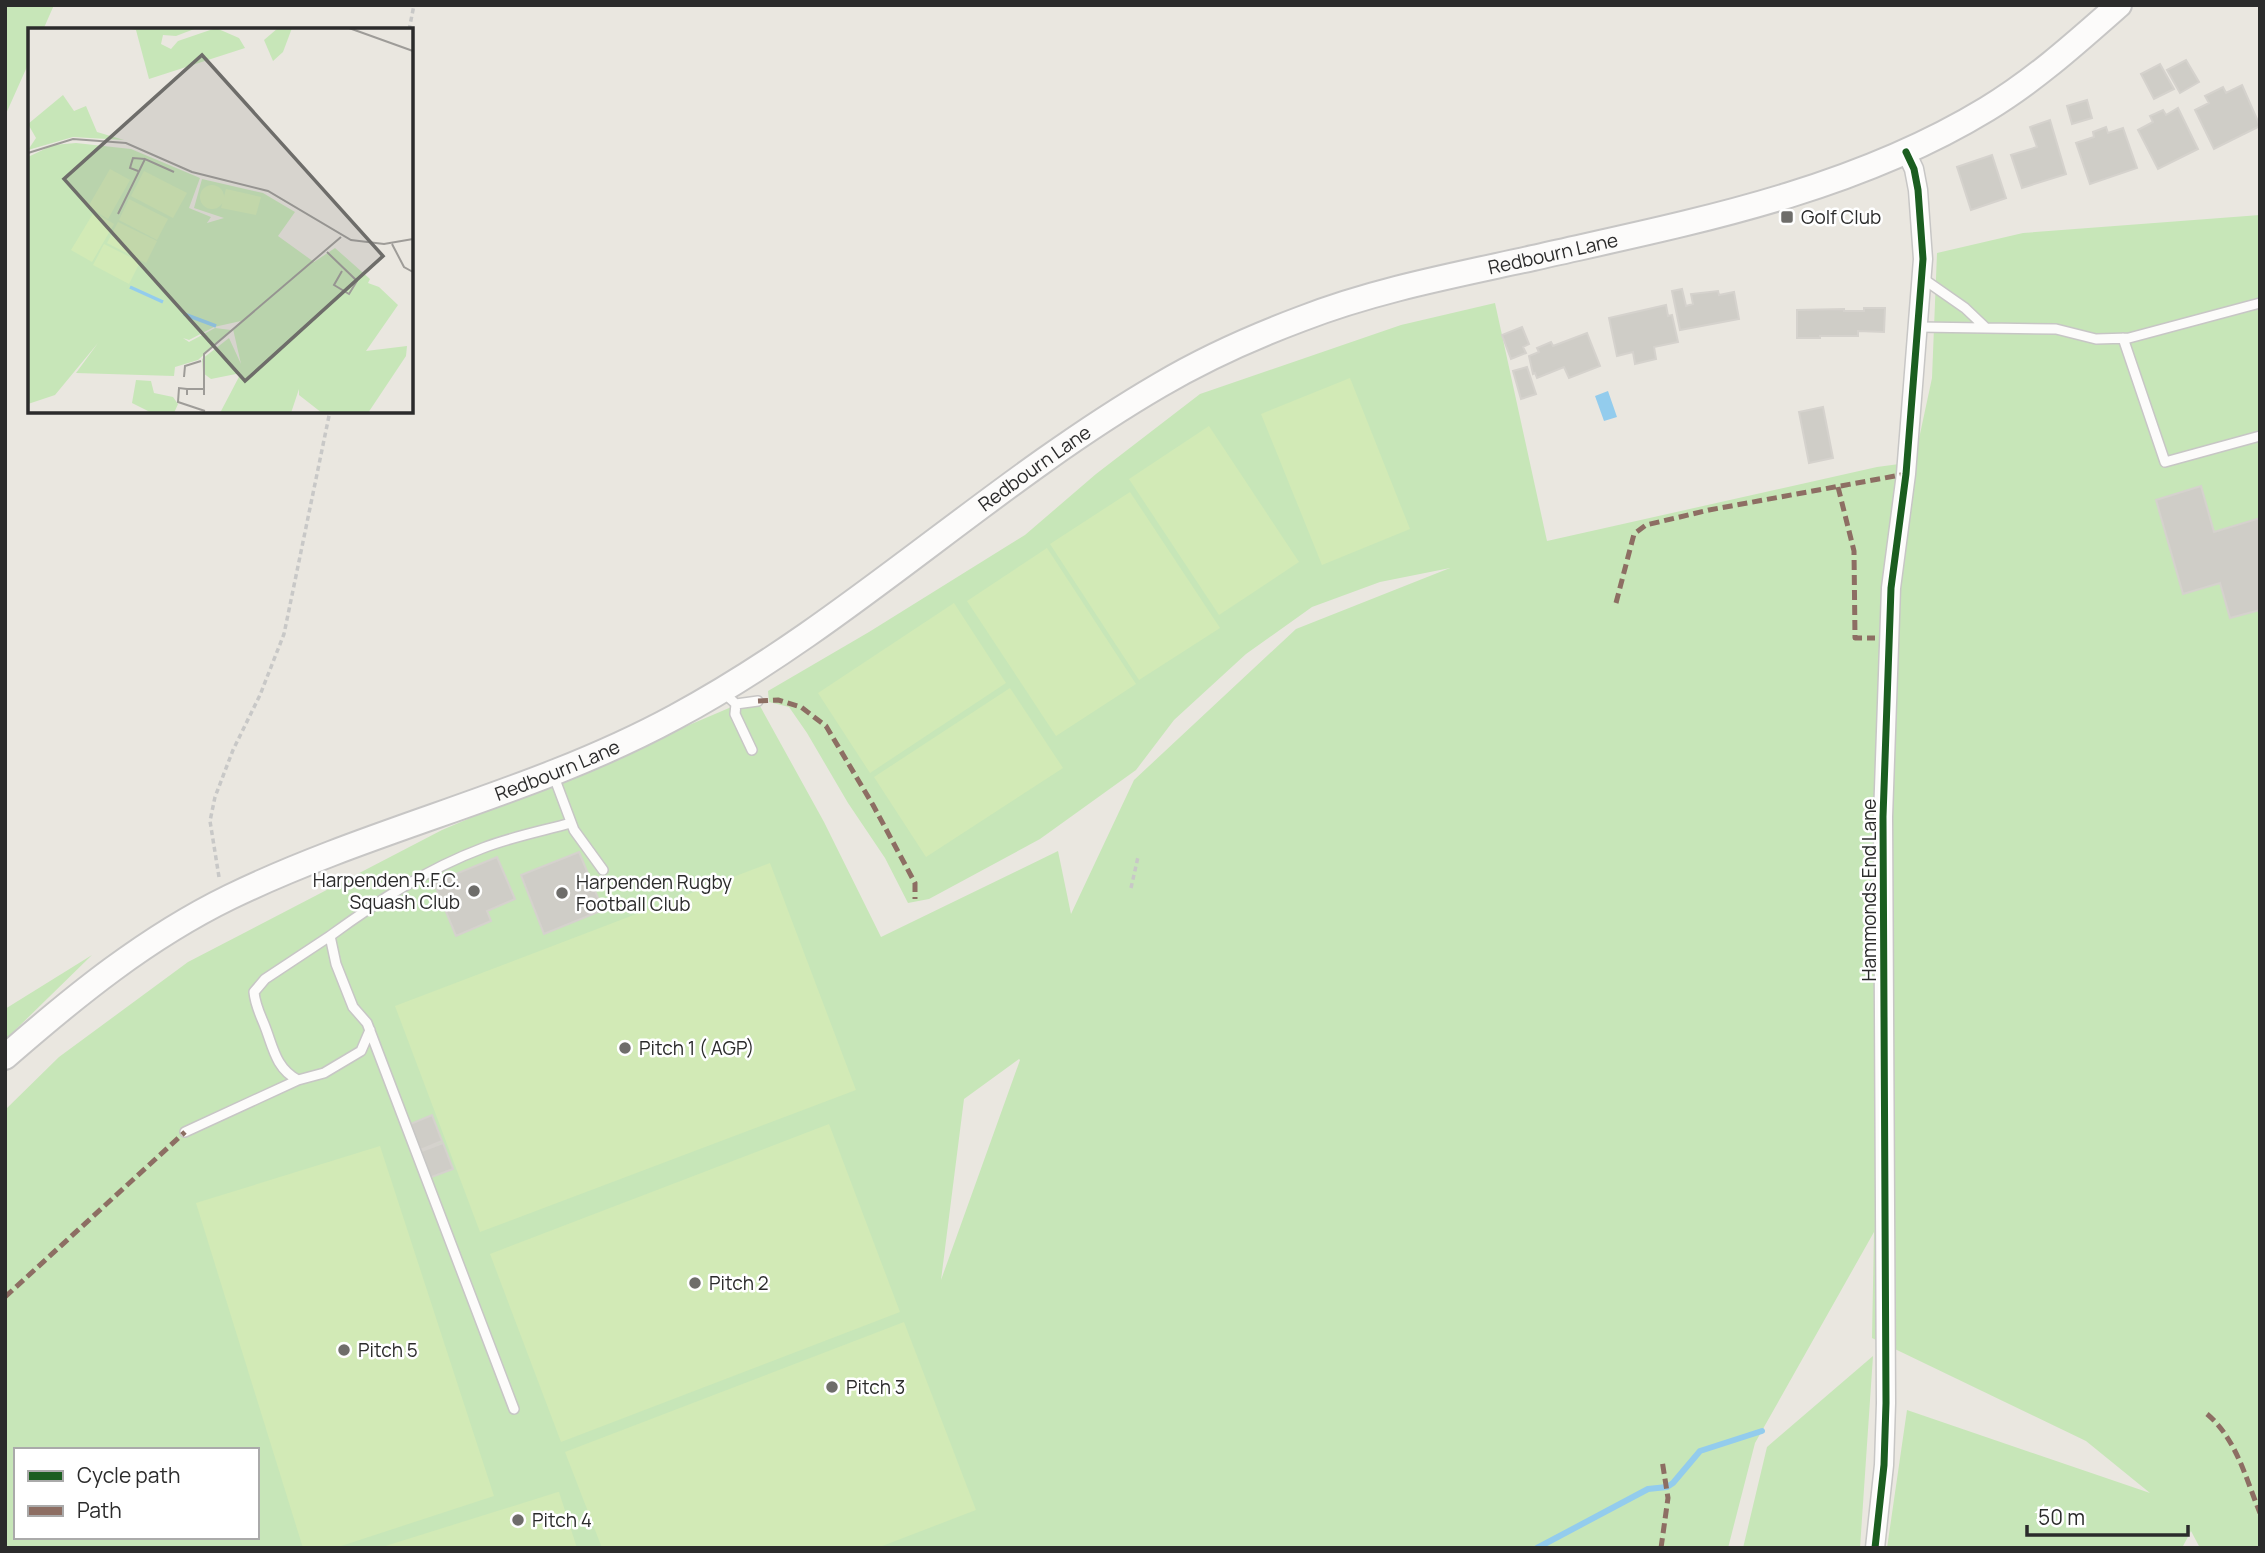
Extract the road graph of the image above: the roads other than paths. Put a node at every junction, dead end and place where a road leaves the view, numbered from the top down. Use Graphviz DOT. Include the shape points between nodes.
graph roads {
  1 [pos="2119,5"];
  2 [pos="1906,152"];
  3 [pos="1922,278"];
  4 [pos="2260,303"];
  5 [pos="1919,327"];
  6 [pos="1985,327"];
  7 [pos="2123,338"];
  8 [pos="2260,436"];
  9 [pos="729,697"];
  10 [pos="758,701"];
  11 [pos="752,750"];
  12 [pos="552,772"];
  13 [pos="571,823"];
  14 [pos="603,870"];
  15 [pos="330,936"];
  16 [pos="370,1030"];
  17 [pos="5,1057"];
  18 [pos="298,1080"];
  19 [pos="185,1132"];
  20 [pos="514,1409"];
  21 [pos="1875,1548"];
  1 -- 2 [label="main road, Redbourn Lane" via="2056,61 1987,109"];
  2 -- 3 [label="street, Hammonds End Lane" via="1918,190"];
  2 -- 9 [label="main road, Redbourn Lane" via="1753,207 1390,292 1305,317 1216,355 1093,426 765,663"];
  3 -- 5 [label="street, Hammonds End Lane"];
  3 -- 6 [label="lane"];
  4 -- 7 [label="lane"];
  5 -- 6 [label="lane"];
  5 -- 21 [label="street, Hammonds End Lane" via="1891,588 1883,817 1886,1403"];
  6 -- 7 [label="lane" via="2056,329 2096,339"];
  7 -- 8 [label="lane" via="2165,462"];
  9 -- 10 [label="lane"];
  9 -- 11 [label="lane"];
  9 -- 12 [label="main road, Redbourn Lane"];
  12 -- 13 [label="lane"];
  12 -- 17 [label="main road, Redbourn Lane" via="368,838 223,900 121,961"];
  13 -- 14 [label="lane"];
  13 -- 15 [label="lane" via="484,847 432,870"];
  15 -- 16 [label="lane" via="353,1007"];
  15 -- 18 [label="lane" via="264,979 254,992 278,1063"];
  16 -- 18 [label="lane" via="361,1051 324,1073"];
  16 -- 20 [label="lane"];
  18 -- 19 [label="lane"];
}
